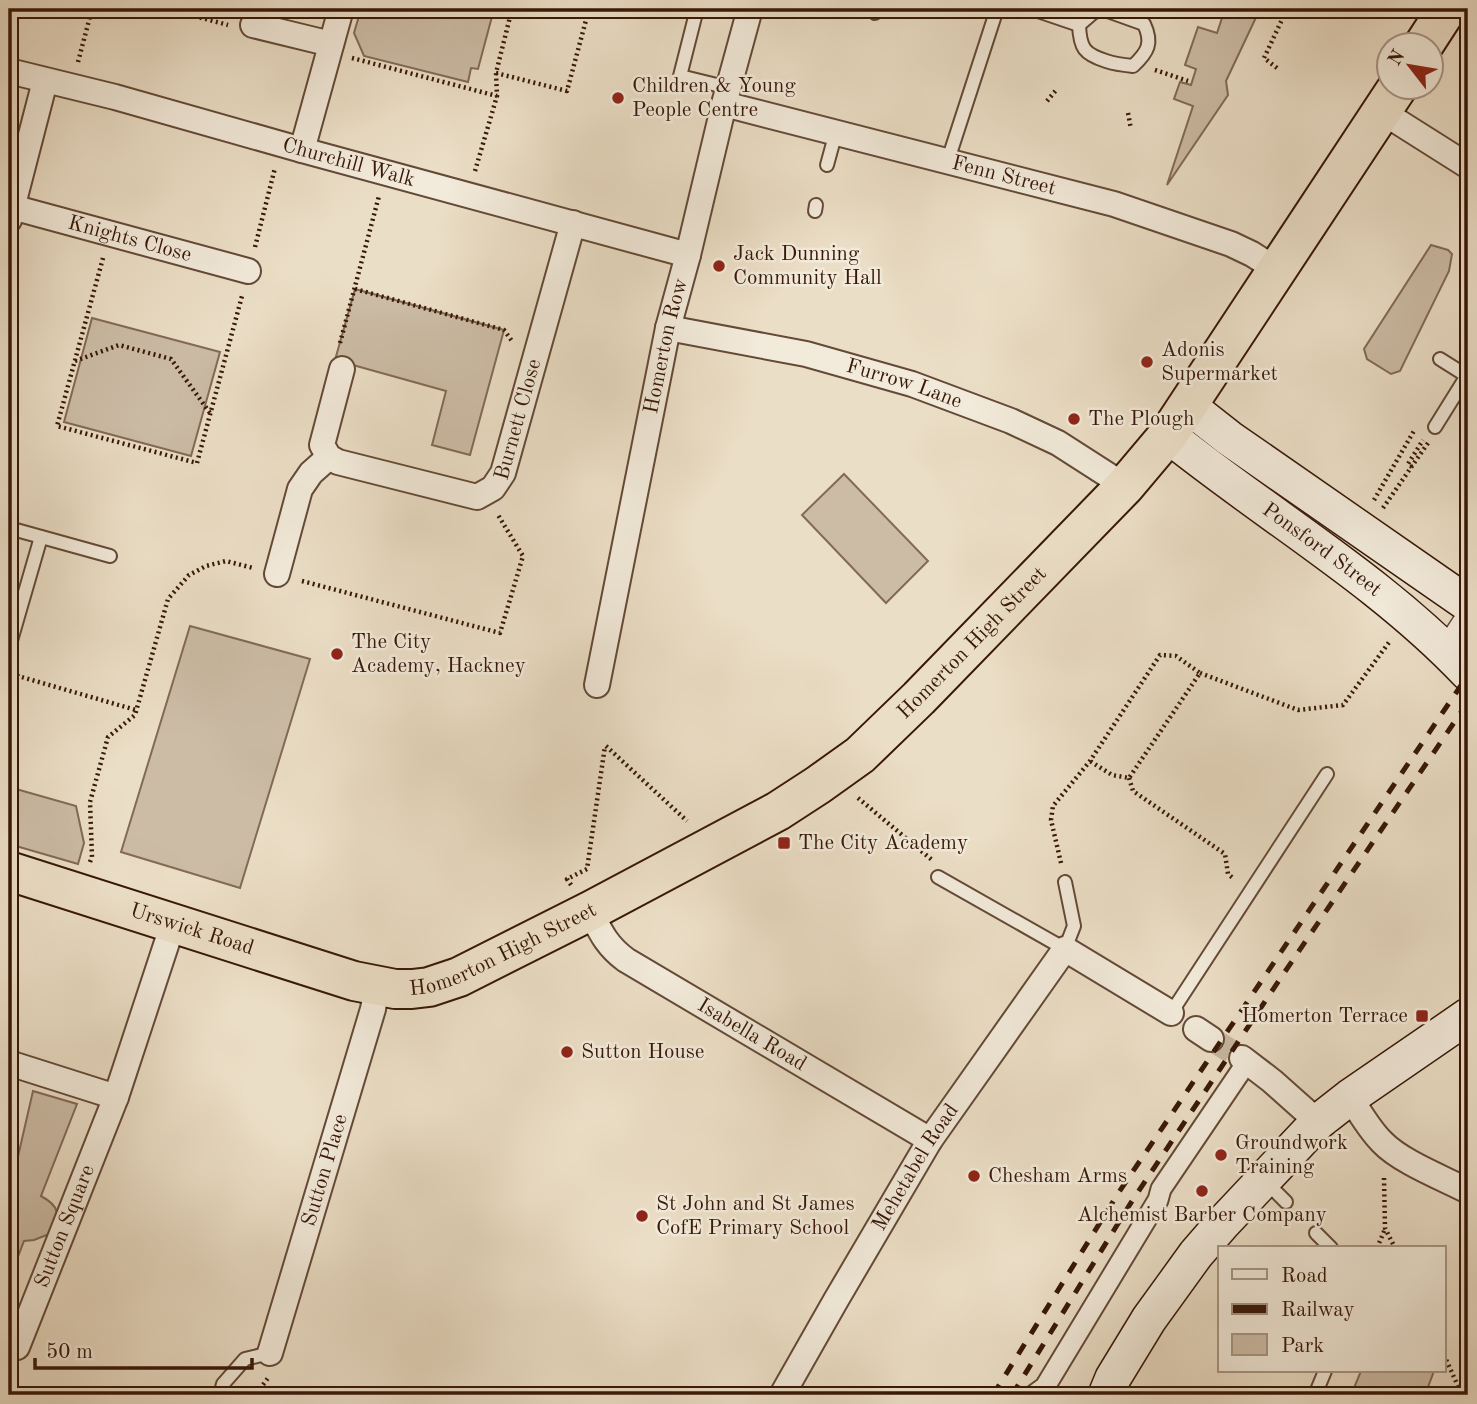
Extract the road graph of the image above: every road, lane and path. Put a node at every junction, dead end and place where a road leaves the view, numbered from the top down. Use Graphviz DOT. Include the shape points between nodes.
graph roads {
  1 [pos="16,9"];
  2 [pos="92,9"];
  3 [pos="168,9"];
  4 [pos="341,9"];
  5 [pos="512,9"];
  6 [pos="589,9"];
  7 [pos="697,9"];
  8 [pos="750,9"];
  9 [pos="997,9"];
  10 [pos="1032,9"];
  11 [pos="1287,9"];
  12 [pos="1455,12"];
  13 [pos="243,22"];
  14 [pos="1080,25"];
  15 [pos="1436,32"];
  16 [pos="9,36"];
  17 [pos="330,48"];
  18 [pos="1144,66"];
  19 [pos="76,68"];
  20 [pos="1277,68"];
  21 [pos="9,71"];
  22 [pos="496,73"];
  23 [pos="45,81"];
  24 [pos="1188,81"];
  25 [pos="1058,89"];
  26 [pos="497,96"];
  27 [pos="726,96"];
  28 [pos="1048,101"];
  29 [pos="1387,102"];
  30 [pos="1393,102"];
  31 [pos="1128,113"];
  32 [pos="1131,129"];
  33 [pos="836,132"];
  34 [pos="302,150"];
  35 [pos="948,160"];
  36 [pos="827,165"];
  37 [pos="1468,166"];
  38 [pos="472,179"];
  39 [pos="270,188"];
  40 [pos="380,193"];
  41 [pos="10,216"];
  42 [pos="573,223"];
  43 [pos="110,234"];
  44 [pos="688,255"];
  45 [pos="1277,270"];
  46 [pos="248,271"];
  47 [pos="355,289"];
  48 [pos="668,328"];
  49 [pos="536,353"];
  50 [pos="1440,359"];
  51 [pos="75,361"];
  52 [pos="342,369"];
  53 [pos="1468,375"];
  54 [pos="210,414"];
  55 [pos="1177,420"];
  56 [pos="1418,425"];
  57 [pos="1431,429"];
  58 [pos="330,457"];
  59 [pos="1125,486"];
  60 [pos="485,493"];
  61 [pos="1367,511"];
  62 [pos="1380,513"];
  63 [pos="9,528"];
  64 [pos="41,537"];
  65 [pos="110,556"];
  66 [pos="277,574"];
  67 [pos="1468,604"];
  68 [pos="1468,625"];
  69 [pos="9,644"];
  70 [pos="1459,664"];
  71 [pos="1370,670"];
  72 [pos="1200,673"];
  73 [pos="597,685"];
  74 [pos="136,710"];
  75 [pos="1090,761"];
  76 [pos="1327,774"];
  77 [pos="1129,778"];
  78 [pos="858,798"];
  79 [pos="690,824"];
  80 [pos="89,865"];
  81 [pos="9,871"];
  82 [pos="938,877"];
  83 [pos="567,879"];
  84 [pos="1065,883"];
  85 [pos="1251,893"];
  86 [pos="590,911"];
  87 [pos="173,924"];
  88 [pos="1065,949"];
  89 [pos="377,986"];
  90 [pos="1171,1013"];
  91 [pos="1468,1016"];
  92 [pos="1244,1060"];
  93 [pos="9,1063"];
  94 [pos="116,1097"];
  95 [pos="1350,1097"];
  96 [pos="1318,1122"];
  97 [pos="930,1140"];
  98 [pos="1383,1144"];
  99 [pos="1468,1191"];
  100 [pos="1385,1228"];
  101 [pos="1316,1233"];
  102 [pos="1329,1246"];
  103 [pos="1378,1246"];
  104 [pos="1394,1246"];
  105 [pos="9,1345"];
  106 [pos="270,1353"];
  107 [pos="1446,1359"];
  108 [pos="1325,1372"];
  109 [pos="268,1378"];
  110 [pos="220,1395"];
  111 [pos="260,1395"];
  112 [pos="782,1395"];
  113 [pos="1034,1395"];
  114 [pos="1106,1395"];
  115 [pos="1315,1395"];
  116 [pos="1462,1395"];
  1 -- 16 [label="path"];
  2 -- 19 [label="path"];
  3 -- 13 [label="path" via="231,26"];
  4 -- 17 [label="street"];
  5 -- 22 [label="path"];
  6 -- 22 [label="path" via="567,91"];
  7 -- 27 [label="lane" via="680,76"];
  8 -- 27 [label="street, Homerton Row"];
  9 -- 35 [label="lane"];
  10 -- 14 [label="lane"];
  11 -- 20 [label="path" via="1264,58"];
  12 -- 15 [label="highway"];
  13 -- 17 [label="street"];
  14 -- 14 [label="lane" via="1084,49 1091,57 1119,65 1133,66 1149,43 1144,24 1105,10 1094,12"];
  17 -- 26 [label="path"];
  17 -- 34 [label="street"];
  18 -- 24 [label="path"];
  21 -- 23 [label="street, Churchill Walk"];
  22 -- 26 [label="path"];
  23 -- 34 [label="street, Churchill Walk"];
  23 -- 41 [label="street"];
  25 -- 28 [label="path"];
  26 -- 38 [label="path"];
  27 -- 33 [label="street, Fenn Street"];
  27 -- 44 [label="street, Homerton Row"];
  29 -- 45 [label="highway, Homerton High Street"];
  30 -- 37 [label="street"];
  31 -- 32 [label="path"];
  33 -- 35 [label="street, Fenn Street"];
  33 -- 36 [label="lane"];
  34 -- 42 [label="street, Churchill Walk"];
  35 -- 45 [label="street, Fenn Street" via="1127,208 1231,244"];
  39 -- 46 [label="path"];
  40 -- 47 [label="path"];
  41 -- 43 [label="street, Knights Close"];
  42 -- 44 [label="street, Churchill Walk"];
  42 -- 49 [label="street, Burnett Close"];
  43 -- 46 [label="street, Knights Close"];
  43 -- 51 [label="path"];
  44 -- 48 [label="street, Homerton Row"];
  45 -- 55 [label="highway, Homerton High Street"];
  46 -- 54 [label="path"];
  47 -- 49 [label="path" via="504,330 516,348"];
  47 -- 52 [label="path" via="335,360"];
  48 -- 59 [label="street, Furrow Lane" via="806,354 912,384 1058,443"];
  48 -- 73 [label="street, Homerton Row"];
  49 -- 60 [label="street, Burnett Close" via="503,473"];
  50 -- 53 [label="lane"];
  51 -- 54 [label="path" via="119,345 171,359"];
  51 -- 54 [label="path" via="57,426 197,463"];
  52 -- 58 [label="street" via="323,445"];
  53 -- 57 [label="lane"];
  55 -- 59 [label="highway, Homerton High Street"];
  55 -- 67 [label="main road, Ponsford Street" via="1251,453"];
  55 -- 70 [label="main road, Ponsford Street" via="1222,478 1376,590"];
  56 -- 61 [label="path"];
  57 -- 62 [label="path" via="1435,432"];
  58 -- 60 [label="street, Burnett Close" via="477,497"];
  58 -- 66 [label="street" via="300,489"];
  59 -- 86 [label="highway, Homerton High Street" via="860,755 778,811"];
  60 -- 66 [label="path" via="523,556 500,633"];
  63 -- 64 [label="lane"];
  64 -- 65 [label="lane"];
  64 -- 69 [label="lane"];
  66 -- 74 [label="path" via="226,561 206,566 177,586 168,598"];
  68 -- 70 [label="street"];
  69 -- 74 [label="path" via="18,676"];
  71 -- 72 [label="path" via="1343,705 1298,710"];
  72 -- 75 [label="path" via="1175,656 1160,655"];
  72 -- 77 [label="path"];
  74 -- 80 [label="path" via="108,737 90,802"];
  75 -- 77 [label="path" via="1112,775"];
  75 -- 84 [label="path" via="1054,806 1051,820"];
  76 -- 85 [label="lane"];
  77 -- 85 [label="path" via="1133,792 1226,855 1228,874"];
  78 -- 82 [label="path" via="937,864"];
  79 -- 83 [label="path" via="605,746 587,869"];
  81 -- 87 [label="highway, Urswick Road"];
  82 -- 88 [label="lane"];
  84 -- 88 [label="lane" via="1074,926"];
  85 -- 90 [label="lane"];
  86 -- 89 [label="highway, Homerton High Street" via="459,977 429,987"];
  86 -- 97 [label="street, Isabella Road" via="603,938 626,960"];
  87 -- 89 [label="highway, Urswick Road"];
  87 -- 94 [label="street, Sutton Square"];
  88 -- 90 [label="street"];
  88 -- 97 [label="street, Mehetabel Road"];
  89 -- 106 [label="street, Sutton Place"];
  91 -- 95 [label="main road"];
  92 -- 96 [label="street"];
  92 -- 113 [label="street" via="1161,1189 1045,1387"];
  93 -- 94 [label="street"];
  94 -- 105 [label="street, Sutton Square" via="17,1347"];
  95 -- 96 [label="main road"];
  95 -- 98 [label="street"];
  96 -- 114 [label="main road" via="1275,1191 1222,1224 1181,1273"];
  97 -- 112 [label="street, Mehetabel Road"];
  98 -- 99 [label="street"];
  98 -- 100 [label="path"];
  100 -- 103 [label="path"];
  100 -- 104 [label="path"];
  101 -- 102 [label="lane"];
  106 -- 110 [label="lane" via="246,1359 223,1384"];
  107 -- 116 [label="path"];
  108 -- 115 [label="lane"];
  109 -- 111 [label="path"];
}
